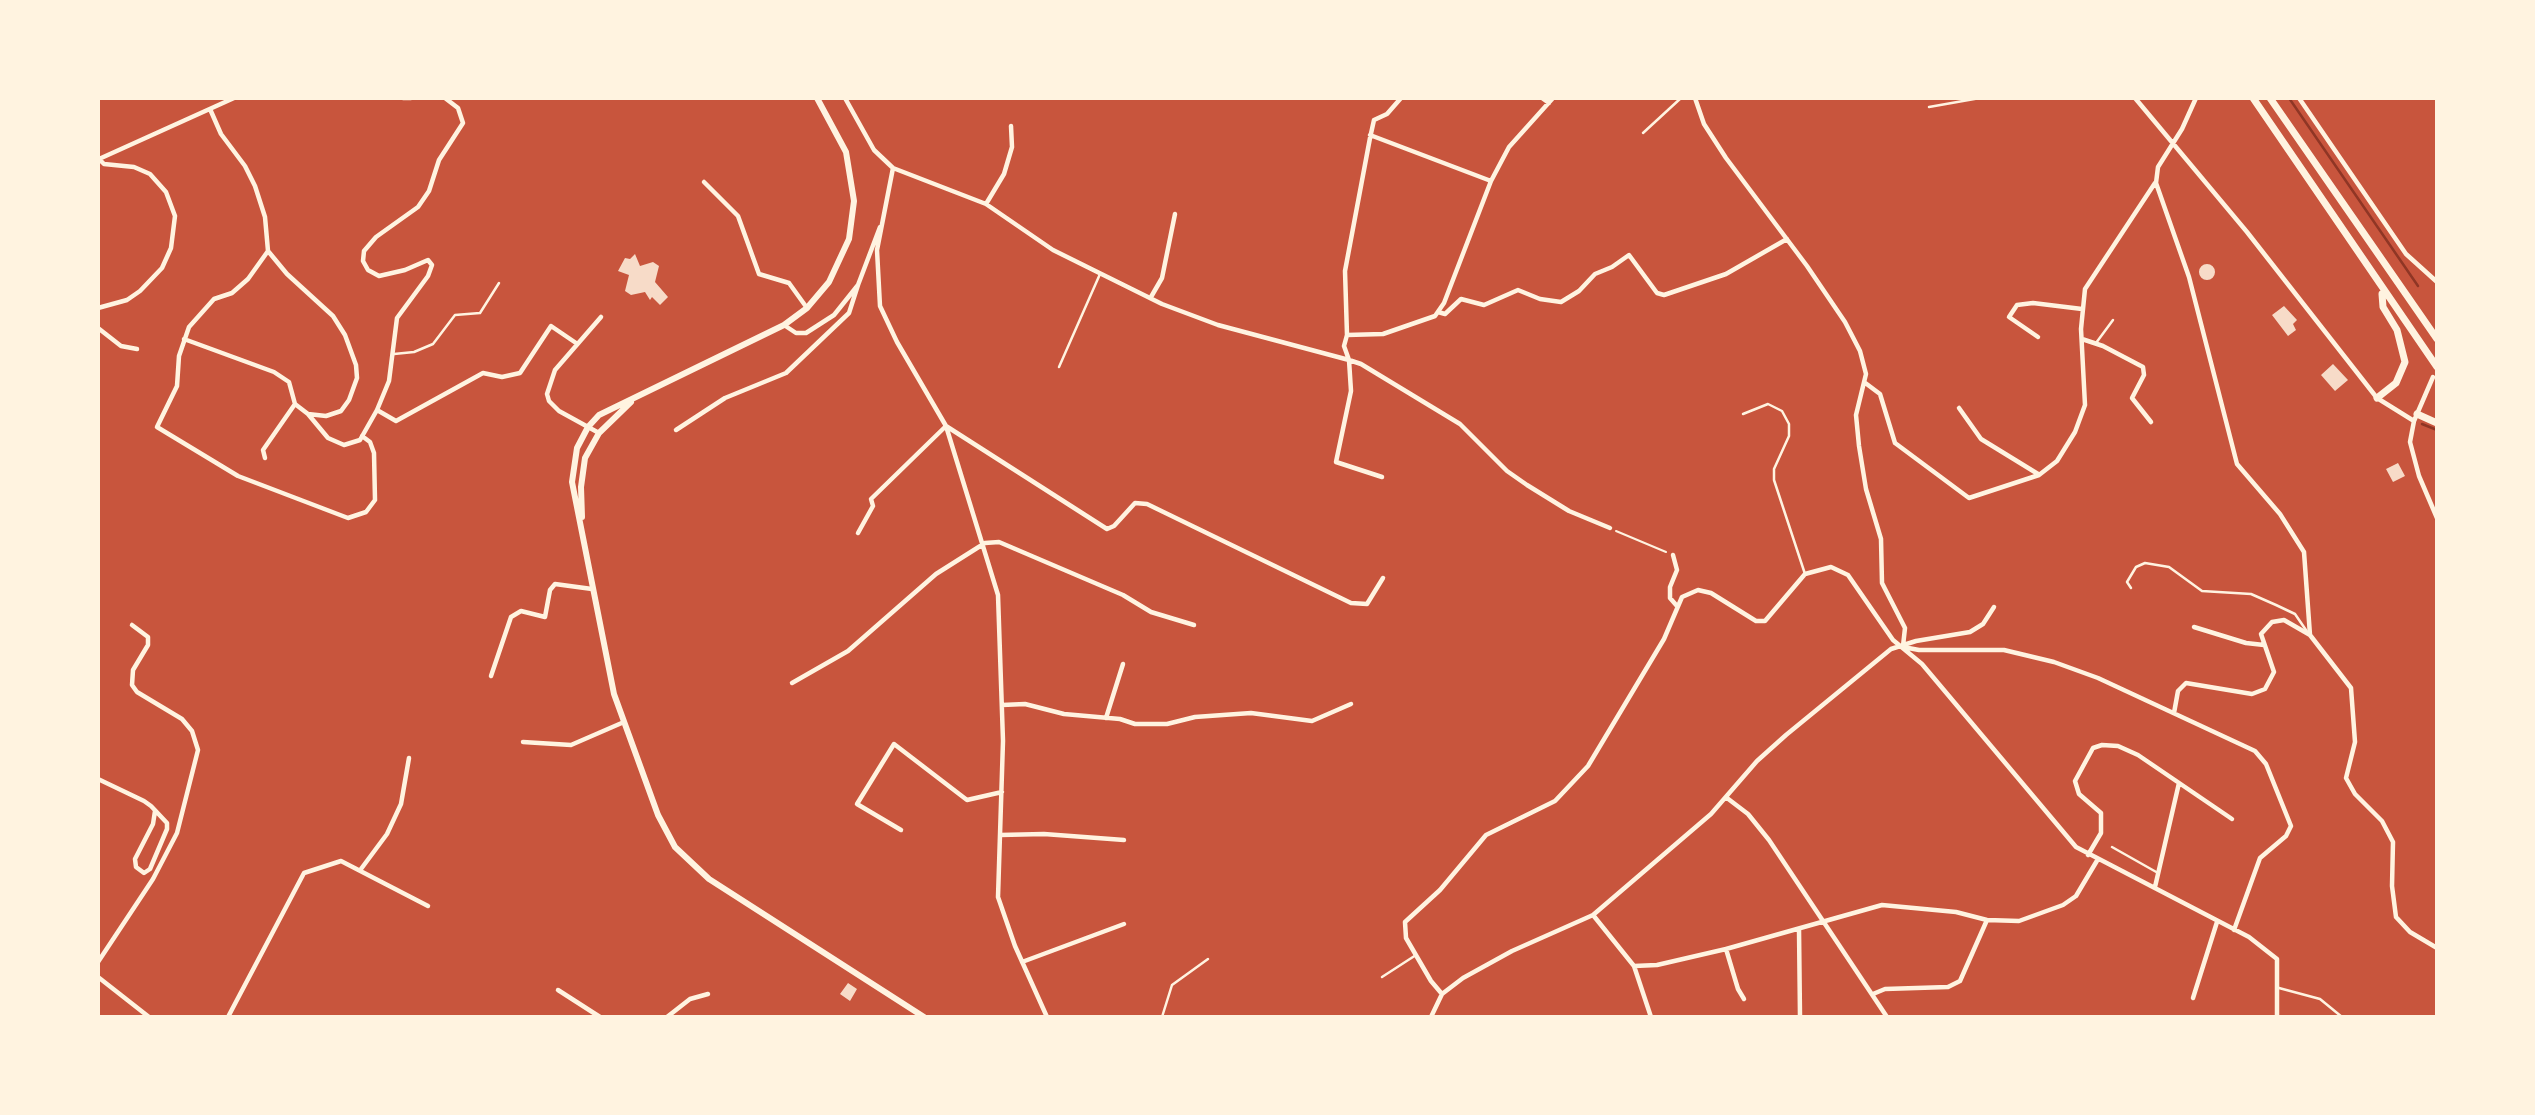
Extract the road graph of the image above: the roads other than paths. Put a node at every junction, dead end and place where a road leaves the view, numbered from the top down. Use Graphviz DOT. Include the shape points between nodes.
graph roads {
  1 [pos="234,98"];
  2 [pos="403,98"];
  3 [pos="411,98"];
  4 [pos="444,98"];
  5 [pos="817,98"];
  6 [pos="845,98"];
  7 [pos="1401,98"];
  8 [pos="1542,98"];
  9 [pos="1681,98"];
  10 [pos="1696,98"];
  11 [pos="1980,98"];
  12 [pos="2135,98"];
  13 [pos="2196,98"];
  14 [pos="2253,98"];
  15 [pos="2270,98"];
  16 [pos="2299,98"];
  17 [pos="1551,100"];
  18 [pos="1929,107"];
  19 [pos="210,109"];
  20 [pos="1011,126"];
  21 [pos="1643,133"];
  22 [pos="1370,135"];
  23 [pos="2173,141"];
  24 [pos="98,159"];
  25 [pos="893,168"];
  26 [pos="1491,181"];
  27 [pos="704,182"];
  28 [pos="2156,183"];
  29 [pos="986,204"];
  30 [pos="1175,214"];
  31 [pos="883,220"];
  32 [pos="1787,239"];
  33 [pos="268,251"];
  34 [pos="1100,273"];
  35 [pos="2437,282"];
  36 [pos="499,283"];
  37 [pos="858,285"];
  38 [pos="2381,289"];
  39 [pos="1152,297"];
  40 [pos="98,308"];
  41 [pos="807,308"];
  42 [pos="2082,309"];
  43 [pos="1438,312"];
  44 [pos="601,317"];
  45 [pos="2113,320"];
  46 [pos="784,326"];
  47 [pos="98,328"];
  48 [pos="1347,335"];
  49 [pos="2038,337"];
  50 [pos="184,339"];
  51 [pos="2082,339"];
  52 [pos="2437,339"];
  53 [pos="576,343"];
  54 [pos="2096,344"];
  55 [pos="137,349"];
  56 [pos="394,354"];
  57 [pos="1349,360"];
  58 [pos="1059,367"];
  59 [pos="2437,367"];
  60 [pos="2433,377"];
  61 [pos="1864,382"];
  62 [pos="642,395"];
  63 [pos="2377,398"];
  64 [pos="295,404"];
  65 [pos="1959,408"];
  66 [pos="377,410"];
  67 [pos="308,414"];
  68 [pos="1743,414"];
  69 [pos="2416,417"];
  70 [pos="2151,422"];
  71 [pos="2437,424"];
  72 [pos="946,426"];
  73 [pos="588,427"];
  74 [pos="676,430"];
  75 [pos="599,433"];
  76 [pos="362,436"];
  77 [pos="265,458"];
  78 [pos="2039,475"];
  79 [pos="1382,477"];
  80 [pos="2437,518"];
  81 [pos="1610,528"];
  82 [pos="582,529"];
  83 [pos="858,533"];
  84 [pos="985,543"];
  85 [pos="1673,555"];
  86 [pos="1805,575"];
  87 [pos="1383,578"];
  88 [pos="2131,588"];
  89 [pos="592,589"];
  90 [pos="1677,606"];
  91 [pos="1994,607"];
  92 [pos="132,625"];
  93 [pos="1194,625"];
  94 [pos="2194,627"];
  95 [pos="2310,635"];
  96 [pos="2264,645"];
  97 [pos="1902,647"];
  98 [pos="1123,664"];
  99 [pos="491,676"];
  100 [pos="792,683"];
  101 [pos="1350,704"];
  102 [pos="1002,705"];
  103 [pos="2174,713"];
  104 [pos="1106,718"];
  105 [pos="624,722"];
  106 [pos="523,743"];
  107 [pos="409,758"];
  108 [pos="98,779"];
  109 [pos="2179,783"];
  110 [pos="1002,792"];
  111 [pos="1727,797"];
  112 [pos="155,811"];
  113 [pos="2232,819"];
  114 [pos="901,830"];
  115 [pos="1000,835"];
  116 [pos="1124,840"];
  117 [pos="2112,847"];
  118 [pos="2088,855"];
  119 [pos="2098,859"];
  120 [pos="361,869"];
  121 [pos="2158,873"];
  122 [pos="2155,887"];
  123 [pos="428,906"];
  124 [pos="1593,915"];
  125 [pos="1987,920"];
  126 [pos="1824,921"];
  127 [pos="2217,922"];
  128 [pos="1124,924"];
  129 [pos="1799,929"];
  130 [pos="2234,930"];
  131 [pos="1726,948"];
  132 [pos="2437,948"];
  133 [pos="1416,955"];
  134 [pos="1208,959"];
  135 [pos="98,962"];
  136 [pos="1022,962"];
  137 [pos="1634,966"];
  138 [pos="98,976"];
  139 [pos="1382,977"];
  140 [pos="2279,988"];
  141 [pos="558,990"];
  142 [pos="708,994"];
  143 [pos="1442,994"];
  144 [pos="1873,994"];
  145 [pos="2193,998"];
  146 [pos="1744,999"];
  147 [pos="149,1017"];
  148 [pos="228,1017"];
  149 [pos="600,1017"];
  150 [pos="667,1017"];
  151 [pos="924,1017"];
  152 [pos="1047,1017"];
  153 [pos="1162,1017"];
  154 [pos="1431,1017"];
  155 [pos="1651,1017"];
  156 [pos="1801,1017"];
  157 [pos="1887,1017"];
  158 [pos="2277,1017"];
  159 [pos="2342,1017"];
  1 -- 19 [label="street"];
  2 -- 3 [label="street"];
  4 -- 56 [label="street" via="458,108 463,123 439,160 429,191 418,207 364,251 368,270 379,276 428,260 432,265 397,318"];
  5 -- 41 [label="main road" via="846,152 855,201 845,253"];
  6 -- 25 [label="street" via="874,150"];
  7 -- 22 [label="street" via="1387,114 1374,120"];
  8 -- 17 [label="street"];
  9 -- 21 [label="lane"];
  10 -- 32 [label="street" via="1704,124"];
  11 -- 18 [label="lane"];
  12 -- 23 [label="street"];
  13 -- 23 [label="street"];
  14 -- 38 [label="main road"];
  15 -- 52 [label="main road"];
  16 -- 35 [label="street" via="2406,254"];
  17 -- 26 [label="street" via="1509,146"];
  19 -- 24 [label="street"];
  19 -- 33 [label="street" via="255,186 265,217"];
  20 -- 29 [label="street" via="1012,147 1004,174"];
  22 -- 26 [label="street"];
  22 -- 48 [label="street" via="1345,271"];
  23 -- 28 [label="street" via="2158,167"];
  23 -- 63 [label="street"];
  24 -- 40 [label="street" via="150,174 166,192 175,216 171,248 162,268 134,296"];
  25 -- 29 [label="street"];
  25 -- 31 [label="street"];
  26 -- 43 [label="street"];
  27 -- 41 [label="street" via="738,216 759,274 789,283"];
  28 -- 42 [label="street" via="2090,280"];
  28 -- 95 [label="street" via="2189,277 2237,464 2280,514 2304,552"];
  29 -- 34 [label="street" via="1026,234"];
  30 -- 39 [label="street" via="1162,278"];
  31 -- 37 [label="street"];
  31 -- 72 [label="street" via="877,250 880,306"];
  32 -- 43 [label="street" via="1726,274 1664,295 1657,293 1629,255 1595,274 1561,302 1518,290 1484,305 1461,299 1445,314"];
  32 -- 61 [label="street" via="1845,322 1860,351"];
  33 -- 50 [label="street" via="248,279 197,314"];
  33 -- 67 [label="street" via="333,316 356,365 349,400 341,411 326,416"];
  34 -- 39 [label="street"];
  34 -- 58 [label="lane"];
  36 -- 56 [label="lane" via="480,313 455,315 427,348"];
  37 -- 46 [label="street" via="834,315 807,332 796,333"];
  37 -- 74 [label="street" via="849,313 786,373 725,398"];
  38 -- 59 [label="main road"];
  38 -- 63 [label="main road" via="2383,307 2397,330 2404,362 2396,383"];
  39 -- 57 [label="street" via="1218,325"];
  41 -- 46 [label="main road"];
  42 -- 49 [label="street" via="2017,305 2009,317"];
  42 -- 51 [label="street"];
  43 -- 48 [label="street" via="1383,334"];
  44 -- 53 [label="street"];
  45 -- 54 [label="lane"];
  46 -- 62 [label="main road"];
  47 -- 55 [label="street" via="121,346"];
  48 -- 57 [label="street" via="1344,346"];
  50 -- 64 [label="street" via="274,372 289,382"];
  50 -- 76 [label="street" via="177,386 157,428 238,476 335,514 355,517 375,500 374,453"];
  51 -- 54 [label="street"];
  51 -- 78 [label="street" via="2085,405 2057,461"];
  53 -- 66 [label="street" via="551,326 520,373 502,377 483,373 396,421"];
  53 -- 73 [label="street" via="555,370 547,394 552,406"];
  54 -- 70 [label="street" via="2143,368 2132,398"];
  56 -- 66 [label="street"];
  57 -- 79 [label="street" via="1350,391 1336,462"];
  57 -- 81 [label="street" via="1460,424 1527,485 1569,511"];
  60 -- 69 [label="street"];
  61 -- 78 [label="street" via="1880,394 1895,443 1969,498"];
  61 -- 97 [label="street" via="1856,415 1859,446 1881,539 1882,583 1905,628"];
  62 -- 73 [label="main road" via="606,410"];
  62 -- 75 [label="main road"];
  63 -- 69 [label="street"];
  64 -- 67 [label="street"];
  64 -- 77 [label="street" via="263,450"];
  65 -- 78 [label="street" via="1981,439"];
  66 -- 76 [label="street"];
  67 -- 76 [label="street" via="337,442 351,443"];
  68 -- 86 [label="lane" via="1768,404 1782,411 1789,424 1774,480"];
  69 -- 71 [label="main road"];
  69 -- 80 [label="street" via="2412,455"];
  72 -- 83 [label="street" via="871,499 873,506"];
  72 -- 84 [label="street"];
  72 -- 87 [label="street" via="1107,529 1135,503 1147,504 1351,603 1367,604"];
  73 -- 75 [label="street"];
  73 -- 82 [label="main road" via="577,449 572,482"];
  75 -- 82 [label="main road" via="582,470"];
  82 -- 89 [label="main road"];
  84 -- 93 [label="street" via="999,542 1123,595 1151,612"];
  84 -- 100 [label="street" via="936,574 848,652"];
  84 -- 102 [label="street" via="998,595"];
  85 -- 90 [label="street" via="1677,570 1670,598"];
  86 -- 90 [label="street" via="1765,621 1756,621 1698,590 1688,592"];
  86 -- 97 [label="street" via="1831,567 1848,575"];
  88 -- 95 [label="lane" via="2127,582 2136,567 2145,563 2169,567 2202,591 2251,594 2295,614"];
  89 -- 99 [label="street" via="555,584 545,617 521,611 511,617"];
  89 -- 105 [label="main road" via="607,671"];
  90 -- 133 [label="street" via="1664,639 1588,766 1555,801 1486,835 1440,890 1405,922 1404,932"];
  91 -- 97 [label="street" via="1983,624 1969,632 1916,640"];
  92 -- 135 [label="street" via="148,637 148,645 133,670 132,685 182,719 198,750 177,833 153,879"];
  94 -- 96 [label="street"];
  95 -- 96 [label="street" via="2284,620 2272,622 2261,634"];
  95 -- 132 [label="street" via="2351,688 2355,742 2346,778 2391,836 2396,917 2410,932"];
  96 -- 103 [label="street" via="2274,672 2264,689 2252,694 2186,683 2178,691"];
  97 -- 103 [label="street" via="2004,650 2054,662"];
  97 -- 111 [label="street" via="1891,649 1786,735"];
  97 -- 118 [label="street" via="1922,664 2064,835"];
  98 -- 104 [label="street"];
  101 -- 104 [label="street" via="1312,721 1251,713 1167,724"];
  102 -- 104 [label="street" via="1025,704"];
  102 -- 110 [label="street"];
  103 -- 130 [label="street" via="2255,751 2266,764 2291,826 2260,858"];
  105 -- 106 [label="street" via="571,746"];
  105 -- 151 [label="main road" via="658,815 685,859 719,886"];
  107 -- 120 [label="street" via="401,804 387,834"];
  108 -- 112 [label="street"];
  109 -- 113 [label="street"];
  109 -- 118 [label="street" via="2118,746 2093,748 2075,781 2079,794 2101,813 2101,833"];
  109 -- 121 [label="street"];
  110 -- 114 [label="street" via="967,800 894,744 857,804"];
  110 -- 115 [label="street"];
  111 -- 124 [label="street"];
  111 -- 126 [label="street" via="1762,830"];
  112 -- 112 [label="street" via="164,818 167,829 144,873 135,859"];
  115 -- 116 [label="street"];
  115 -- 136 [label="street" via="998,897"];
  117 -- 121 [label="lane"];
  118 -- 119 [label="street"];
  119 -- 122 [label="street"];
  119 -- 125 [label="street" via="2076,896 2063,905 2019,921"];
  120 -- 123 [label="street"];
  120 -- 148 [label="street" via="341,861 304,873"];
  121 -- 122 [label="street"];
  122 -- 127 [label="street"];
  124 -- 137 [label="street"];
  124 -- 143 [label="street" via="1512,951"];
  125 -- 126 [label="street" via="1893,904"];
  125 -- 144 [label="street" via="1960,981 1948,987 1885,989"];
  126 -- 129 [label="street"];
  126 -- 144 [label="street"];
  127 -- 130 [label="street"];
  127 -- 145 [label="street"];
  128 -- 136 [label="street"];
  129 -- 131 [label="street"];
  129 -- 156 [label="street"];
  130 -- 140 [label="street" via="2277,959"];
  131 -- 137 [label="street"];
  131 -- 146 [label="street"];
  133 -- 139 [label="lane"];
  133 -- 143 [label="street"];
  134 -- 153 [label="lane" via="1172,985"];
  136 -- 152 [label="street"];
  137 -- 155 [label="street"];
  138 -- 147 [label="street"];
  140 -- 158 [label="street"];
  140 -- 159 [label="lane" via="2319,999"];
  141 -- 149 [label="street"];
  142 -- 150 [label="street" via="690,999"];
  143 -- 154 [label="street"];
  144 -- 157 [label="street"];
}
